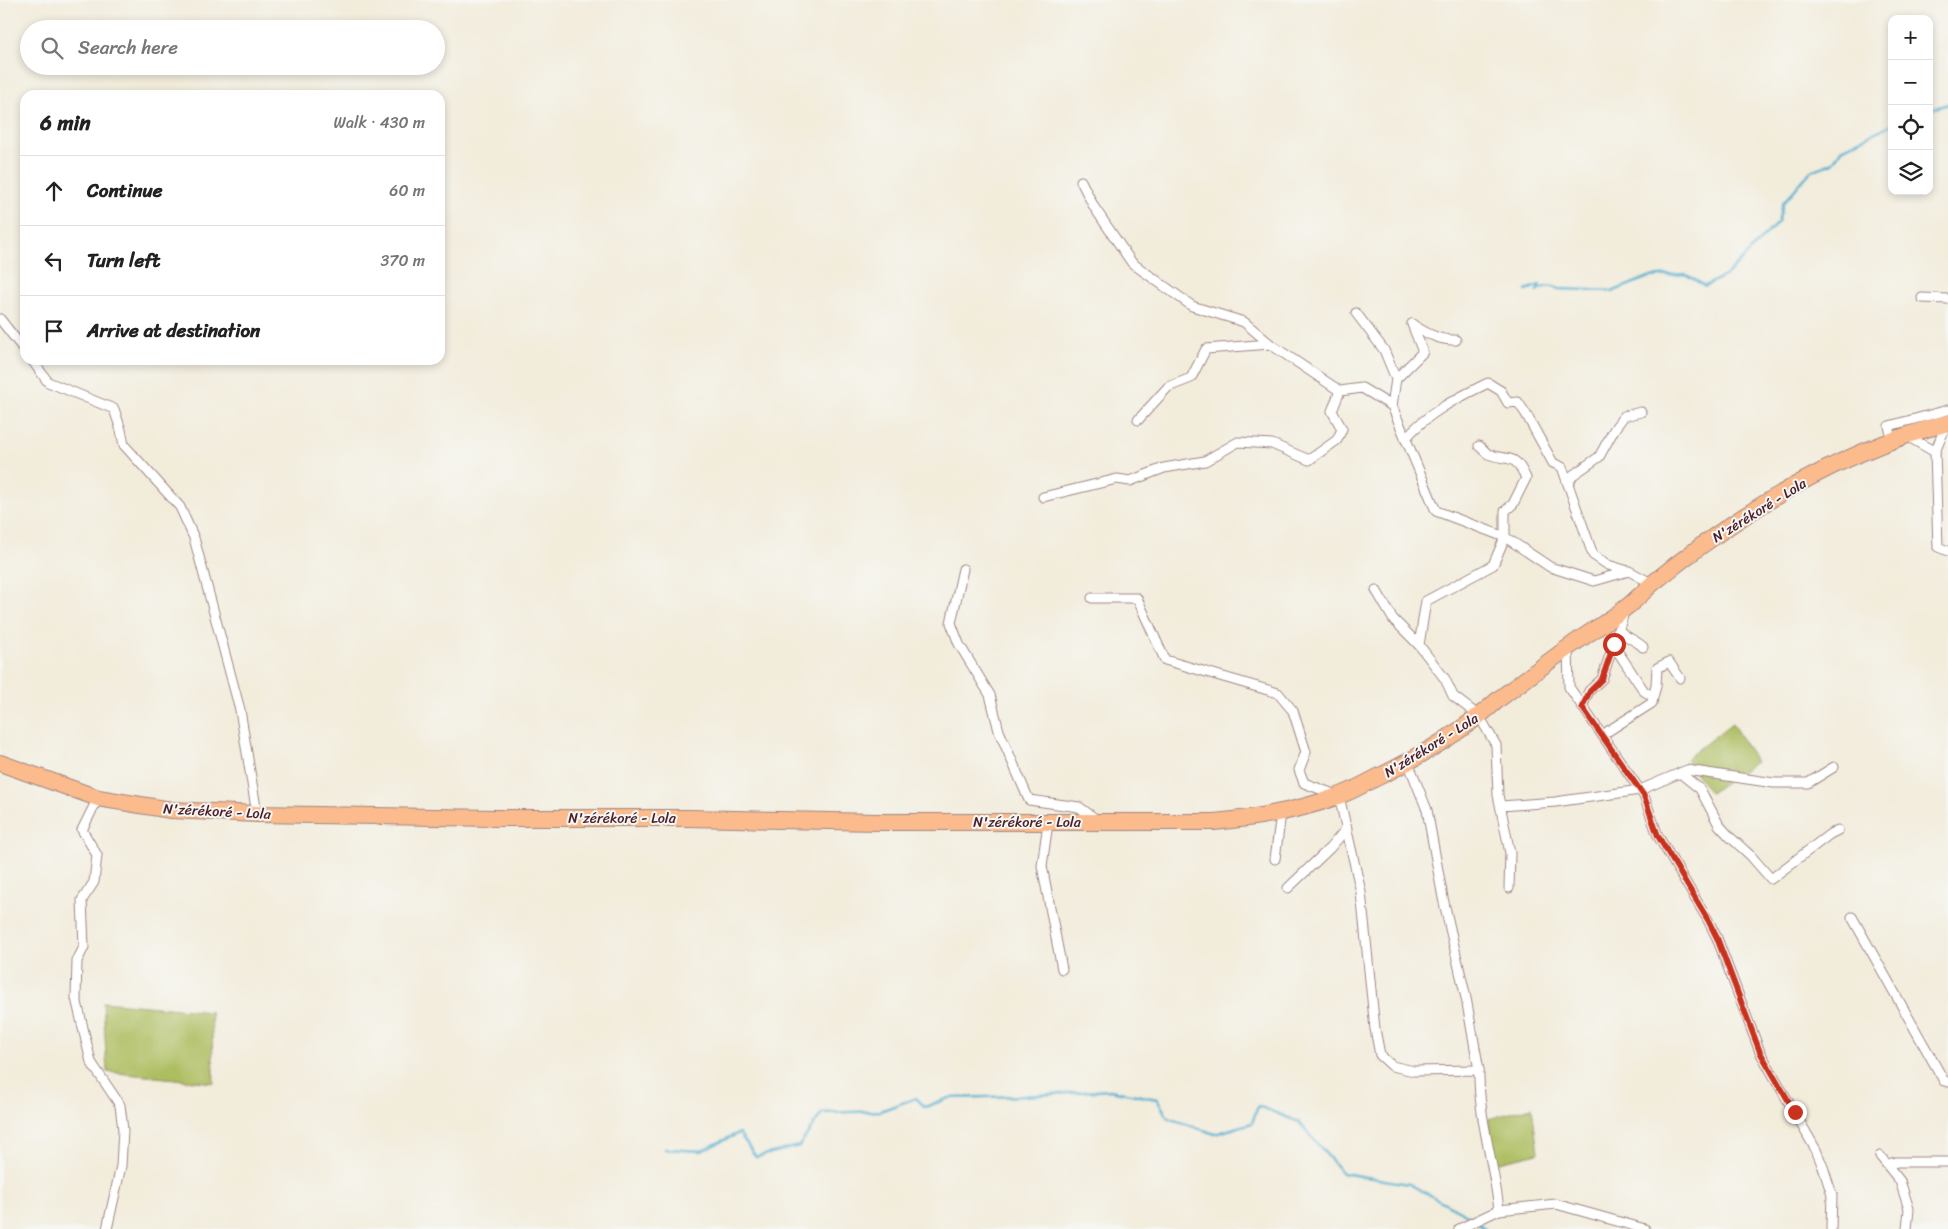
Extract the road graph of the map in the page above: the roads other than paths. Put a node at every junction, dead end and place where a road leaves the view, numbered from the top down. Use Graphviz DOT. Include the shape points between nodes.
graph roads {
  1 [pos="1081,182"];
  2 [pos="1922,298"];
  3 [pos="1948,299"];
  4 [pos="1356,313"];
  5 [pos="0,319"];
  6 [pos="1456,340"];
  7 [pos="1270,344"];
  8 [pos="20,345"];
  9 [pos="36,365"];
  10 [pos="1396,379"];
  11 [pos="1340,392"];
  12 [pos="1392,406"];
  13 [pos="1641,412"];
  14 [pos="1948,419"];
  15 [pos="1138,420"];
  16 [pos="1899,437"];
  17 [pos="1405,440"];
  18 [pos="1479,446"];
  19 [pos="1935,452"];
  20 [pos="1568,484"];
  21 [pos="1043,497"];
  22 [pos="1505,537"];
  23 [pos="1948,551"];
  24 [pos="963,569"];
  25 [pos="1629,571"];
  26 [pos="1653,584"];
  27 [pos="1376,590"];
  28 [pos="1092,598"];
  29 [pos="1627,606"];
  30 [pos="1618,629"];
  31 [pos="1419,645"];
  32 [pos="1614,646"];
  33 [pos="1643,647"];
  34 [pos="1568,648"];
  35 [pos="1680,678"];
  36 [pos="1652,697"];
  37 [pos="1582,707"];
  38 [pos="1479,716"];
  39 [pos="1602,735"];
  40 [pos="1408,762"];
  41 [pos="0,763"];
  42 [pos="1834,767"];
  43 [pos="1680,772"];
  44 [pos="1640,790"];
  45 [pos="1339,796"];
  46 [pos="98,798"];
  47 [pos="1501,806"];
  48 [pos="1281,812"];
  49 [pos="257,814"];
  50 [pos="1048,822"];
  51 [pos="1099,822"];
  52 [pos="1347,828"];
  53 [pos="1838,830"];
  54 [pos="1276,859"];
  55 [pos="1288,888"];
  56 [pos="1509,888"];
  57 [pos="1852,917"];
  58 [pos="1062,969"];
  59 [pos="1479,1070"];
  60 [pos="1948,1082"];
  61 [pos="1880,1156"];
  62 [pos="1948,1162"];
  63 [pos="1886,1164"];
  64 [pos="1499,1210"];
  65 [pos="106,1229"];
  66 [pos="1460,1229"];
  67 [pos="1645,1229"];
  68 [pos="1831,1229"];
  69 [pos="1907,1229"];
  1 -- 7 [label="street" via="1132,263 1192,306 1244,322"];
  2 -- 3 [label="street"];
  4 -- 10 [label="street" via="1384,350"];
  5 -- 8 [label="street"];
  6 -- 10 [label="street" via="1448,341 1428,334 1412,324 1422,352"];
  7 -- 11 [label="street"];
  7 -- 15 [label="street" via="1206,349 1191,378 1168,387"];
  9 -- 49 [label="street" via="48,382 114,409 124,445 180,507 194,538 240,710"];
  10 -- 12 [label="street"];
  11 -- 12 [label="street" via="1362,388"];
  11 -- 21 [label="street" via="1332,410 1342,428 1337,440 1309,460 1272,444 1238,442 1205,461"];
  12 -- 17 [label="street"];
  13 -- 20 [label="street" via="1624,416 1599,457 1573,475"];
  14 -- 16 [label="highway, N'zérékoré - Lola"];
  14 -- 19 [label="street"];
  16 -- 19 [label="street"];
  16 -- 26 [label="highway, N'zérékoré - Lola" via="1816,474 1764,503"];
  17 -- 20 [label="street" via="1433,412 1488,383 1501,391 1508,403 1518,402 1553,463 1562,467"];
  17 -- 22 [label="street" via="1436,511"];
  18 -- 22 [label="street" via="1488,454 1509,458 1521,466 1526,478 1514,504 1505,511"];
  19 -- 23 [label="street" via="1938,547"];
  20 -- 25 [label="street" via="1593,556 1608,565"];
  22 -- 25 [label="street" via="1550,567 1594,581"];
  22 -- 31 [label="street" via="1492,565 1426,601"];
  24 -- 51 [label="street" via="952,623 959,644 990,695 999,731 1029,800 1079,806"];
  25 -- 26 [label="street"];
  26 -- 29 [label="highway, N'zérékoré - Lola"];
  27 -- 31 [label="street" via="1392,620"];
  28 -- 45 [label="street" via="1137,598 1166,660 1278,693 1294,711 1306,752 1299,770 1304,782"];
  29 -- 30 [label="street"];
  29 -- 34 [label="highway, N'zérékoré - Lola"];
  30 -- 32 [label="street"];
  30 -- 33 [label="street" via="1623,636"];
  31 -- 38 [label="street" via="1445,679 1453,696"];
  32 -- 36 [label="street" via="1644,692"];
  32 -- 37 [label="street" via="1602,679 1590,691"];
  34 -- 37 [label="street" via="1569,687"];
  34 -- 38 [label="highway, N'zérékoré - Lola"];
  35 -- 36 [label="street" via="1668,662 1657,668"];
  36 -- 39 [label="street" via="1652,703"];
  37 -- 39 [label="street"];
  38 -- 40 [label="highway, N'zérékoré - Lola"];
  38 -- 47 [label="street" via="1496,745"];
  39 -- 44 [label="street"];
  40 -- 45 [label="highway, N'zérékoré - Lola"];
  40 -- 59 [label="street" via="1427,810"];
  41 -- 46 [label="highway, N'zérékoré - Lola"];
  42 -- 43 [label="street" via="1808,783 1774,783 1687,770"];
  43 -- 44 [label="street"];
  43 -- 53 [label="street" via="1700,790 1719,825 1771,878"];
  44 -- 47 [label="street"];
  44 -- 68 [label="street" via="1658,836 1717,938 1760,1052 1823,1166 1832,1195"];
  45 -- 48 [label="highway, N'zérékoré - Lola"];
  45 -- 52 [label="street"];
  46 -- 49 [label="highway, N'zérékoré - Lola" via="171,810"];
  46 -- 65 [label="street" via="82,830 97,855 94,882 82,900 84,948 77,961 76,998 91,1062 120,1105 123,1130 120,1166"];
  47 -- 56 [label="street" via="1510,853"];
  48 -- 51 [label="highway, N'zérékoré - Lola" via="1214,822"];
  48 -- 54 [label="street"];
  49 -- 50 [label="highway, N'zérékoré - Lola"];
  50 -- 51 [label="highway, N'zérékoré - Lola"];
  50 -- 58 [label="street" via="1042,866"];
  52 -- 55 [label="street"];
  52 -- 59 [label="street" via="1361,892 1380,1055 1392,1066 1414,1071"];
  57 -- 60 [label="street" via="1944,1081"];
  59 -- 64 [label="street" via="1481,1108"];
  61 -- 63 [label="street"];
  62 -- 63 [label="street"];
  63 -- 69 [label="street" via="1900,1181 1909,1209"];
  64 -- 66 [label="street"];
  64 -- 67 [label="street" via="1556,1204"];
}
